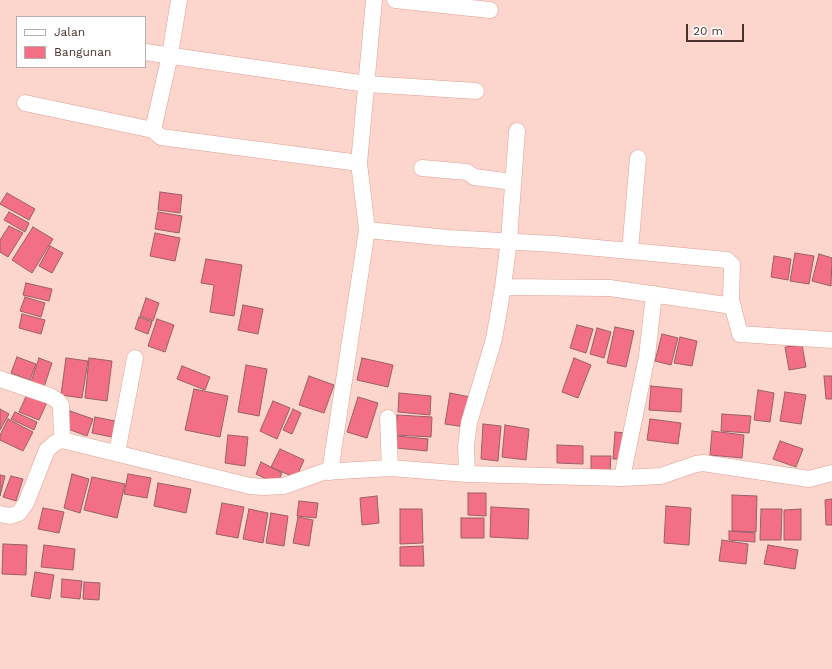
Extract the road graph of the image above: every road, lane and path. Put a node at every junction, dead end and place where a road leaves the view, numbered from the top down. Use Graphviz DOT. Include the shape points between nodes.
graph roads {
  1 [pos="179,0"];
  2 [pos="374,0"];
  3 [pos="395,0"];
  4 [pos="490,10"];
  5 [pos="146,52"];
  6 [pos="170,55"];
  7 [pos="367,84"];
  8 [pos="476,91"];
  9 [pos="25,103"];
  10 [pos="153,130"];
  11 [pos="517,130"];
  12 [pos="638,158"];
  13 [pos="359,163"];
  14 [pos="422,168"];
  15 [pos="513,182"];
  16 [pos="367,230"];
  17 [pos="509,240"];
  18 [pos="630,251"];
  19 [pos="503,287"];
  20 [pos="654,294"];
  21 [pos="733,306"];
  22 [pos="832,340"];
  23 [pos="135,358"];
  24 [pos="0,379"];
  25 [pos="388,418"];
  26 [pos="62,440"];
  27 [pos="117,453"];
  28 [pos="390,468"];
  29 [pos="330,472"];
  30 [pos="832,473"];
  31 [pos="467,474"];
  32 [pos="622,478"];
  33 [pos="0,514"];
  1 -- 6 [label="street"];
  2 -- 7 [label="street"];
  3 -- 4 [label="street"];
  5 -- 6 [label="street"];
  6 -- 7 [label="street"];
  6 -- 10 [label="street"];
  7 -- 8 [label="street"];
  7 -- 13 [label="street"];
  9 -- 10 [label="street"];
  10 -- 13 [label="street" via="160,137"];
  11 -- 15 [label="street"];
  12 -- 18 [label="street"];
  13 -- 16 [label="street"];
  14 -- 15 [label="street" via="467,172 474,177"];
  15 -- 17 [label="street"];
  16 -- 17 [label="street" via="448,238"];
  16 -- 29 [label="street"];
  17 -- 18 [label="street"];
  17 -- 19 [label="street"];
  18 -- 21 [label="street" via="727,260 732,265"];
  19 -- 20 [label="street" via="610,288"];
  19 -- 31 [label="street" via="494,339 469,423 466,446"];
  20 -- 21 [label="street"];
  20 -- 32 [label="street" via="647,356"];
  21 -- 22 [label="street" via="740,334"];
  23 -- 27 [label="street"];
  24 -- 26 [label="street" via="58,401 61,405"];
  25 -- 28 [label="street"];
  26 -- 27 [label="street"];
  26 -- 33 [label="street" via="47,450 26,503 19,513 10,516"];
  27 -- 29 [label="street" via="256,486 284,486 323,472"];
  28 -- 29 [label="street"];
  28 -- 31 [label="street"];
  30 -- 32 [label="street" via="808,479 703,463 662,476"];
  31 -- 32 [label="street"];
}
